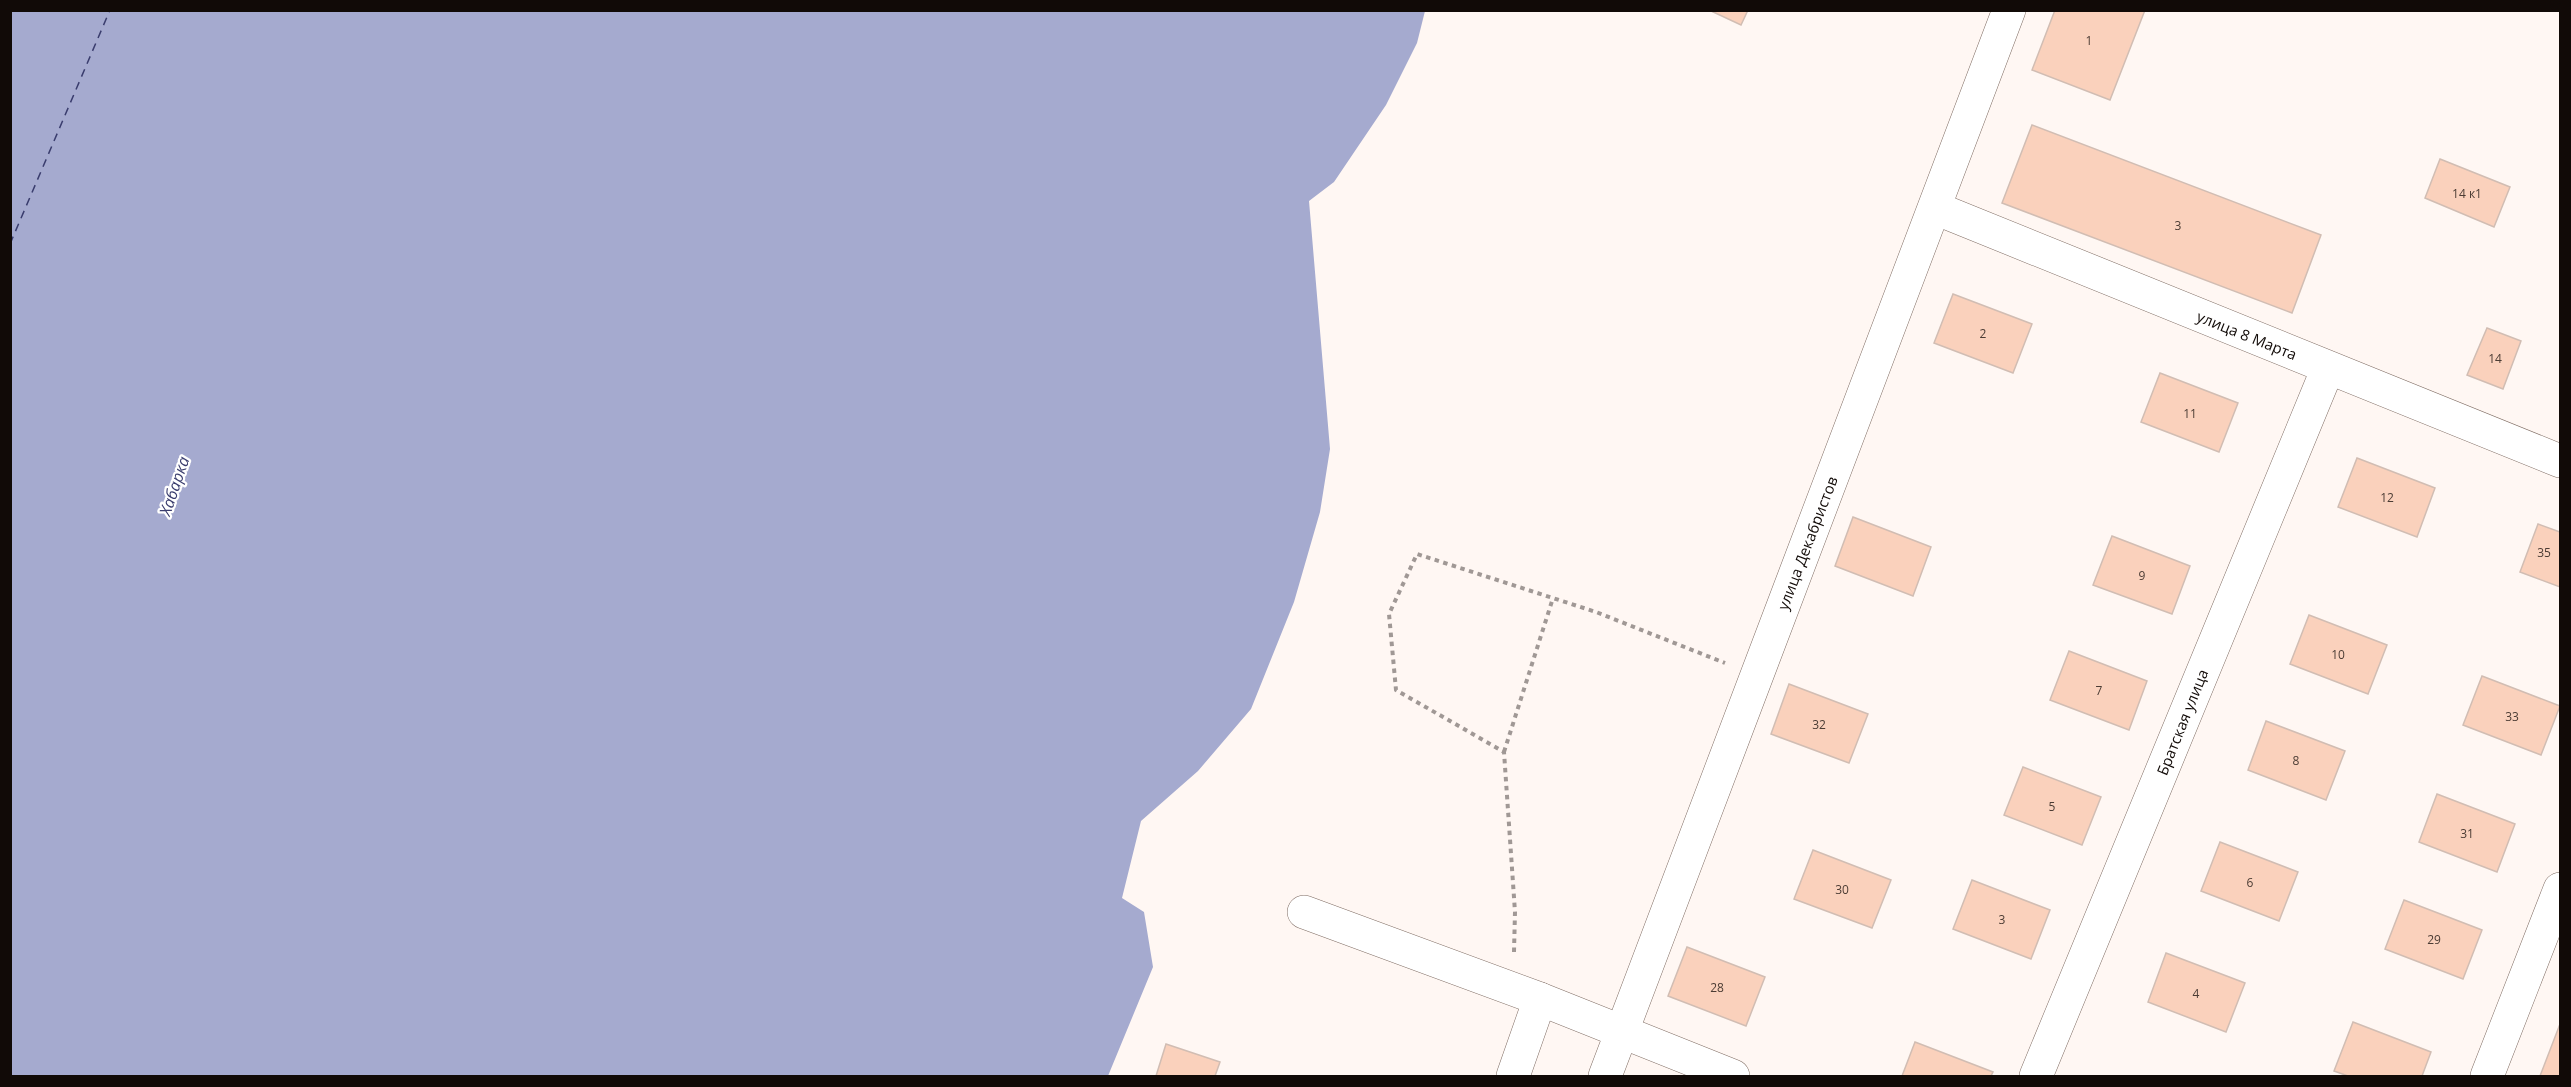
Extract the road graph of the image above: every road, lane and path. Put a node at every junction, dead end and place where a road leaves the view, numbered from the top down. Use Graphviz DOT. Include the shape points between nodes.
graph roads {
  1 [pos="2009,10"];
  2 [pos="1935,208"];
  3 [pos="2328,368"];
  4 [pos="2560,461"];
  5 [pos="1552,598"];
  6 [pos="1757,676"];
  7 [pos="1504,752"];
  8 [pos="2560,889"];
  9 [pos="1304,912"];
  10 [pos="1526,994"];
  11 [pos="1622,1031"];
  12 [pos="1513,1077"];
  13 [pos="1605,1077"];
  14 [pos="1733,1077"];
  15 [pos="2036,1077"];
  16 [pos="2487,1077"];
  1 -- 2 [label="street, улица Декабристов"];
  2 -- 3 [label="street, улица 8 Марта"];
  2 -- 6 [label="street, улица Декабристов"];
  3 -- 4 [label="street, улица 8 Марта"];
  3 -- 15 [label="street, Братская улица"];
  5 -- 6 [label="path"];
  5 -- 7 [label="path"];
  5 -- 7 [label="path" via="1417,554 1389,614 1396,690"];
  6 -- 11 [label="street, улица Декабристов"];
  7 -- 10 [label="path" via="1515,912"];
  8 -- 16 [label="street"];
  9 -- 10 [label="street"];
  10 -- 11 [label="street"];
  10 -- 12 [label="street"];
  11 -- 13 [label="street, улица Декабристов"];
  11 -- 14 [label="street"];
}
